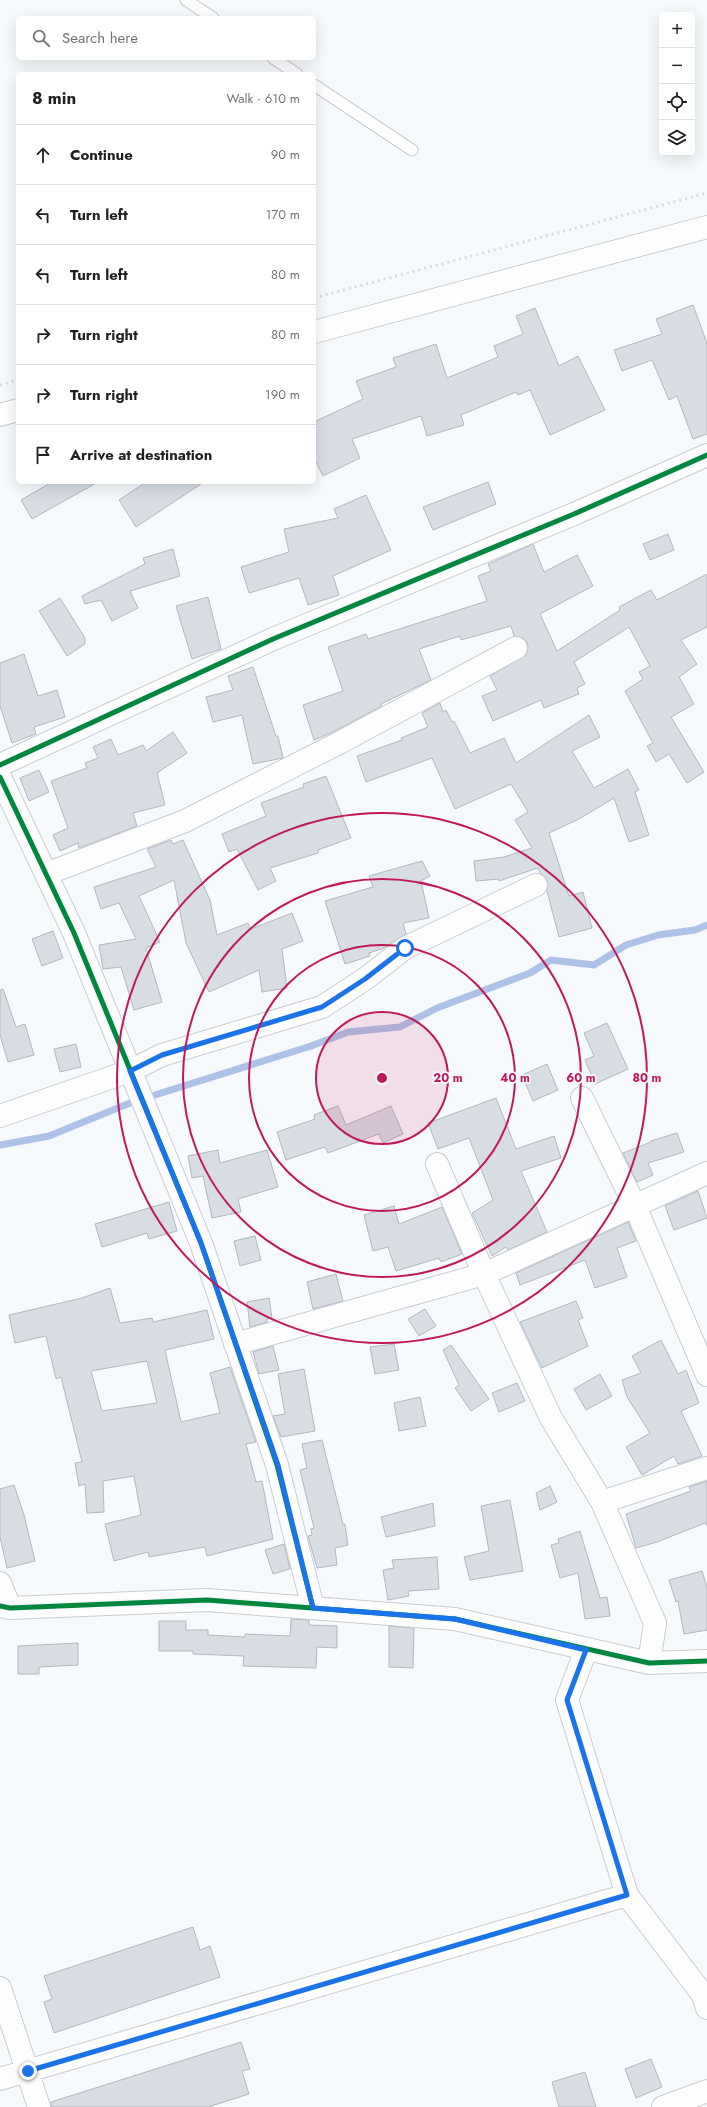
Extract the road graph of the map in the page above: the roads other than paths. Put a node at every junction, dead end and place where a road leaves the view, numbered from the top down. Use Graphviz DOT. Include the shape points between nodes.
graph roads {
  1 [pos="186,0"];
  2 [pos="210,16"];
  3 [pos="276,60"];
  4 [pos="294,72"];
  5 [pos="316,86"];
  6 [pos="412,150"];
  7 [pos="707,227"];
  8 [pos="316,331"];
  9 [pos="16,411"];
  10 [pos="0,415"];
  11 [pos="707,455"];
  12 [pos="516,648"];
  13 [pos="0,765"];
  14 [pos="0,777"];
  15 [pos="46,874"];
  16 [pos="536,885"];
  17 [pos="130,1071"];
  18 [pos="582,1098"];
  19 [pos="0,1116"];
  20 [pos="437,1164"];
  21 [pos="707,1174"];
  22 [pos="635,1206"];
  23 [pos="484,1274"];
  24 [pos="236,1344"];
  25 [pos="707,1375"];
  26 [pos="707,1468"];
  27 [pos="602,1502"];
  28 [pos="0,1583"];
  29 [pos="5,1607"];
  30 [pos="313,1608"];
  31 [pos="586,1650"];
  32 [pos="707,1661"];
  33 [pos="649,1664"];
  34 [pos="627,1895"];
  35 [pos="0,1988"];
  36 [pos="707,2008"];
  37 [pos="28,2071"];
  38 [pos="0,2079"];
  39 [pos="707,2091"];
  40 [pos="39,2107"];
  41 [pos="663,2107"];
  1 -- 2 [label="lane"];
  3 -- 4 [label="lane"];
  5 -- 6 [label="lane"];
  7 -- 8 [label="street"];
  9 -- 10 [label="street"];
  11 -- 13 [label="street" via="574,514 273,639"];
  12 -- 15 [label="street" via="185,821"];
  14 -- 15 [label="street"];
  15 -- 17 [label="street" via="74,933"];
  16 -- 17 [label="street" via="405,948 365,979 322,1007 162,1055"];
  17 -- 19 [label="street"];
  17 -- 24 [label="street" via="201,1243"];
  18 -- 22 [label="street"];
  20 -- 23 [label="street"];
  21 -- 22 [label="street"];
  22 -- 23 [label="street"];
  22 -- 25 [label="street"];
  23 -- 24 [label="street"];
  23 -- 27 [label="street" via="552,1418"];
  24 -- 30 [label="street" via="278,1465"];
  26 -- 27 [label="street"];
  27 -- 33 [label="street" via="655,1623"];
  28 -- 29 [label="street"];
  29 -- 30 [label="street" via="208,1600"];
  30 -- 31 [label="street" via="455,1619"];
  31 -- 33 [label="street"];
  31 -- 34 [label="street" via="567,1700"];
  32 -- 33 [label="street"];
  34 -- 36 [label="street" via="703,1995"];
  34 -- 37 [label="street"];
  35 -- 37 [label="street"];
  37 -- 38 [label="street"];
  37 -- 40 [label="street"];
  39 -- 41 [label="street"];
}
